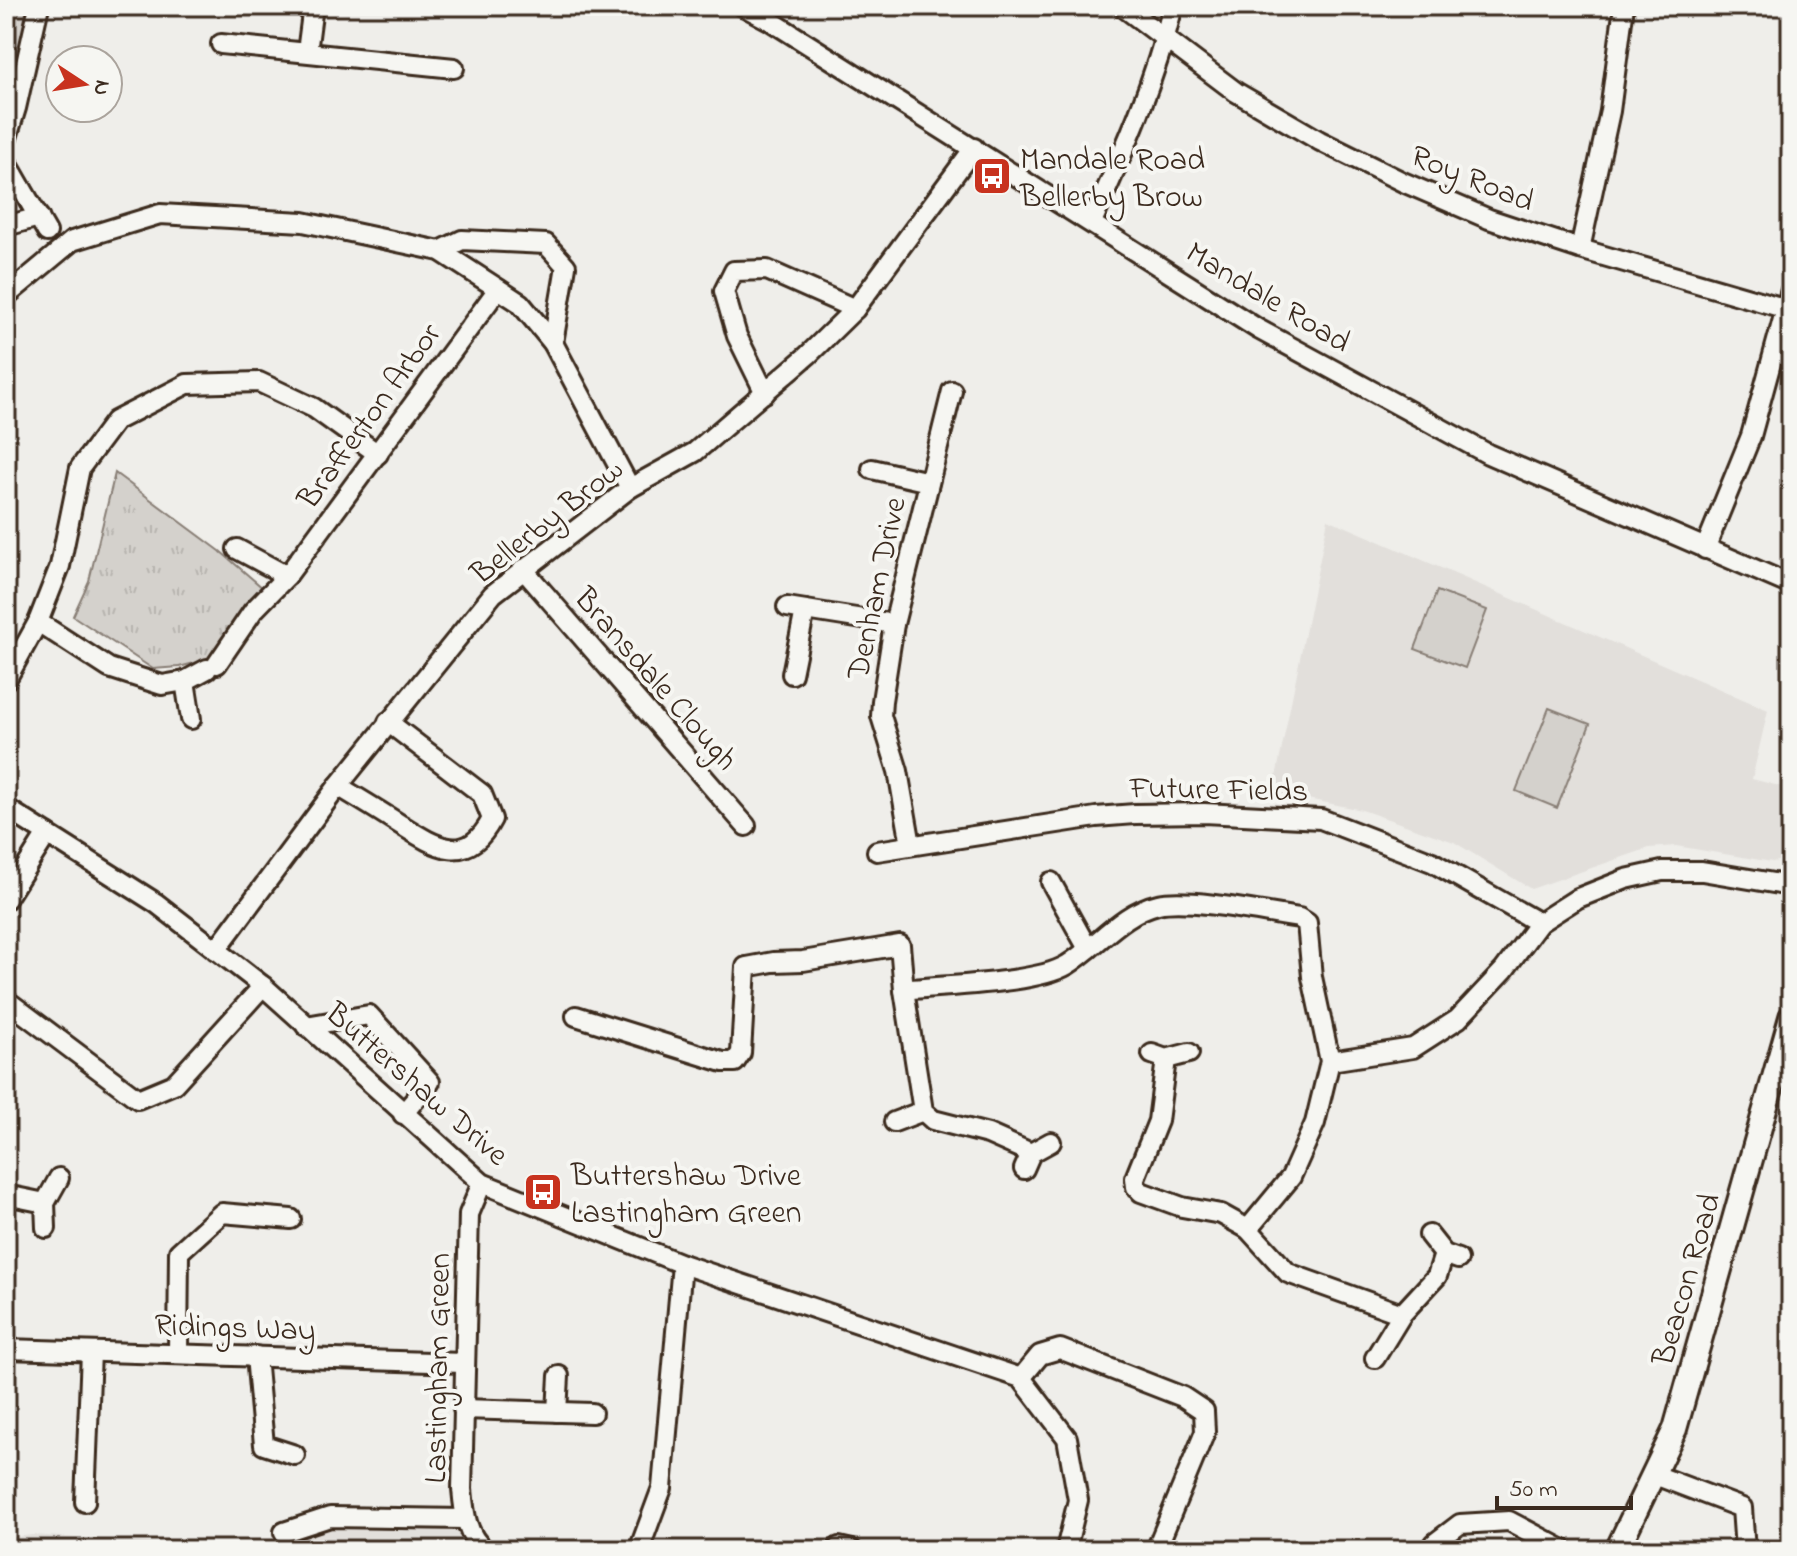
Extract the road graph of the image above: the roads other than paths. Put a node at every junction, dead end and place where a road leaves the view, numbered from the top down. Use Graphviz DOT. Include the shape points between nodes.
graph roads {
  1 [pos="39,6"];
  2 [pos="313,6"];
  3 [pos="743,6"];
  4 [pos="1122,6"];
  5 [pos="1173,6"];
  6 [pos="1624,6"];
  7 [pos="1166,37"];
  8 [pos="221,44"];
  9 [pos="307,52"];
  10 [pos="454,68"];
  11 [pos="6,141"];
  12 [pos="974,148"];
  13 [pos="6,161"];
  14 [pos="1092,222"];
  15 [pos="6,226"];
  16 [pos="1580,249"];
  17 [pos="440,251"];
  18 [pos="498,289"];
  19 [pos="1791,290"];
  20 [pos="6,296"];
  21 [pos="855,309"];
  22 [pos="1787,309"];
  23 [pos="553,343"];
  24 [pos="952,391"];
  25 [pos="765,393"];
  26 [pos="378,454"];
  27 [pos="872,469"];
  28 [pos="929,482"];
  29 [pos="630,488"];
  30 [pos="237,549"];
  31 [pos="1705,549"];
  32 [pos="523,569"];
  33 [pos="287,576"];
  34 [pos="1791,585"];
  35 [pos="38,622"];
  36 [pos="894,624"];
  37 [pos="792,674"];
  38 [pos="6,680"];
  39 [pos="185,681"];
  40 [pos="191,719"];
  41 [pos="388,722"];
  42 [pos="338,786"];
  43 [pos="6,808"];
  44 [pos="746,826"];
  45 [pos="47,834"];
  46 [pos="911,845"];
  47 [pos="877,851"];
  48 [pos="1051,882"];
  49 [pos="1791,886"];
  50 [pos="6,899"];
  51 [pos="1539,923"];
  52 [pos="1088,949"];
  53 [pos="216,950"];
  54 [pos="263,986"];
  55 [pos="904,990"];
  56 [pos="6,1000"];
  57 [pos="576,1016"];
  58 [pos="1791,1017"];
  59 [pos="306,1026"];
  60 [pos="1189,1053"];
  61 [pos="1330,1061"];
  62 [pos="923,1111"];
  63 [pos="403,1114"];
  64 [pos="894,1122"];
  65 [pos="1051,1142"];
  66 [pos="59,1178"];
  67 [pos="482,1183"];
  68 [pos="6,1195"];
  69 [pos="45,1203"];
  70 [pos="291,1219"];
  71 [pos="46,1228"];
  72 [pos="1248,1229"];
  73 [pos="1429,1235"];
  74 [pos="682,1264"];
  75 [pos="1402,1314"];
  76 [pos="6,1349"];
  77 [pos="91,1352"];
  78 [pos="178,1354"];
  79 [pos="256,1356"];
  80 [pos="1375,1358"];
  81 [pos="463,1363"];
  82 [pos="559,1376"];
  83 [pos="1021,1378"];
  84 [pos="463,1409"];
  85 [pos="557,1412"];
  86 [pos="592,1413"];
  87 [pos="295,1455"];
  88 [pos="1655,1475"];
  89 [pos="85,1502"];
  90 [pos="465,1519"];
  91 [pos="284,1532"];
  92 [pos="641,1549"];
  93 [pos="485,1550"];
  94 [pos="836,1550"];
  95 [pos="852,1550"];
  96 [pos="1066,1550"];
  97 [pos="1156,1550"];
  98 [pos="1431,1550"];
  99 [pos="1564,1550"];
  100 [pos="1617,1550"];
  101 [pos="1745,1550"];
  1 -- 11 [label="street"];
  2 -- 9 [label="street"];
  3 -- 12 [label="street, Mandale Road"];
  4 -- 7 [label="street, Roy Road"];
  5 -- 7 [label="street"];
  6 -- 16 [label="street" via="1610,111"];
  7 -- 14 [label="street" via="1133,132"];
  7 -- 16 [label="street, Roy Road" via="1236,92 1320,141 1489,219"];
  8 -- 9 [label="street"];
  9 -- 10 [label="street"];
  12 -- 14 [label="street, Mandale Road"];
  12 -- 21 [label="street, Bellerby Brow"];
  13 -- 15 [label="street" via="43,224"];
  14 -- 31 [label="street, Mandale Road" via="1258,329 1488,454"];
  16 -- 22 [label="street, Roy Road"];
  17 -- 18 [label="street"];
  17 -- 20 [label="street" via="303,222 160,214 72,241"];
  17 -- 23 [label="street" via="462,240 546,244 566,266"];
  18 -- 23 [label="street" via="520,303"];
  18 -- 26 [label="street, Brafferton Arbor"];
  19 -- 22 [label="street"];
  21 -- 25 [label="street, Bellerby Brow"];
  21 -- 25 [label="street" via="767,270 734,271 724,291 737,336"];
  22 -- 31 [label="street" via="1751,436"];
  23 -- 29 [label="street"];
  24 -- 28 [label="street, Denham Drive"];
  25 -- 29 [label="street, Bellerby Brow" via="695,452"];
  26 -- 33 [label="street, Brafferton Arbor"];
  26 -- 35 [label="street" via="314,408 259,382 187,384 115,421 80,468 60,566"];
  27 -- 28 [label="street"];
  28 -- 36 [label="street, Denham Drive"];
  29 -- 32 [label="street, Bellerby Brow"];
  30 -- 33 [label="street"];
  31 -- 34 [label="street, Mandale Road"];
  32 -- 41 [label="street, Bellerby Brow" via="493,594"];
  32 -- 44 [label="street, Bransdale Clough"];
  33 -- 39 [label="street, Brafferton Arbor" via="212,666"];
  35 -- 38 [label="street"];
  35 -- 39 [label="street" via="109,668 162,685"];
  36 -- 37 [label="street" via="796,609"];
  36 -- 46 [label="street, Denham Drive" via="881,716 898,771"];
  39 -- 40 [label="street"];
  41 -- 42 [label="street, Bellerby Brow"];
  41 -- 42 [label="street" via="482,794 492,819 483,836 467,847 437,847"];
  42 -- 53 [label="street, Bellerby Brow"];
  43 -- 45 [label="street, Buttershaw Drive"];
  45 -- 50 [label="street"];
  45 -- 53 [label="street, Buttershaw Drive" via="156,903"];
  46 -- 47 [label="street, Future Fields"];
  46 -- 51 [label="street, Future Fields" via="1135,814 1321,819 1432,862"];
  48 -- 52 [label="street"];
  49 -- 51 [label="street" via="1702,871 1662,871 1578,898"];
  51 -- 61 [label="street" via="1458,1019 1413,1048"];
  52 -- 55 [label="street" via="1041,976"];
  52 -- 61 [label="street" via="1138,911 1160,903 1299,918 1307,923"];
  53 -- 54 [label="street, Buttershaw Drive"];
  54 -- 56 [label="street" via="174,1084 138,1099"];
  54 -- 59 [label="street, Buttershaw Drive"];
  55 -- 57 [label="street" via="900,945 746,967 741,1053 735,1062"];
  55 -- 62 [label="street"];
  58 -- 88 [label="main road, Beacon Road" via="1675,1429"];
  59 -- 63 [label="street, Buttershaw Drive"];
  59 -- 63 [label="street" via="369,1015 430,1082"];
  60 -- 72 [label="street" via="1159,1057 1158,1121 1136,1187 1182,1207 1221,1214"];
  61 -- 72 [label="street" via="1315,1123 1291,1177"];
  62 -- 64 [label="street"];
  62 -- 65 [label="street" via="933,1120 988,1134 1027,1161"];
  63 -- 67 [label="street, Buttershaw Drive"];
  66 -- 69 [label="street"];
  67 -- 74 [label="street, Buttershaw Drive"];
  67 -- 81 [label="street, Lastingham Green" via="469,1214"];
  68 -- 69 [label="street"];
  69 -- 71 [label="street"];
  70 -- 78 [label="street" via="222,1213 179,1252"];
  72 -- 75 [label="street" via="1288,1273"];
  73 -- 75 [label="street" via="1451,1257"];
  74 -- 83 [label="street, Buttershaw Drive"];
  74 -- 92 [label="street" via="662,1488"];
  75 -- 80 [label="street"];
  76 -- 77 [label="street, Ridings Way"];
  77 -- 78 [label="street, Ridings Way"];
  77 -- 89 [label="street"];
  78 -- 79 [label="street, Ridings Way"];
  79 -- 81 [label="street, Ridings Way"];
  79 -- 87 [label="street" via="264,1445"];
  81 -- 84 [label="street, Lastingham Green"];
  82 -- 85 [label="street"];
  83 -- 96 [label="street" via="1067,1438 1078,1500"];
  83 -- 97 [label="street" via="1040,1355 1060,1349 1183,1397 1204,1411 1205,1432"];
  84 -- 85 [label="street"];
  84 -- 90 [label="street, Lastingham Green"];
  85 -- 86 [label="street"];
  88 -- 100 [label="main road, Beacon Road"];
  88 -- 101 [label="street" via="1742,1508"];
  90 -- 91 [label="street" via="330,1517"];
  90 -- 93 [label="street, Lastingham Green"];
  94 -- 95 [label="street"];
  98 -- 99 [label="street" via="1460,1524 1509,1521"];
}
